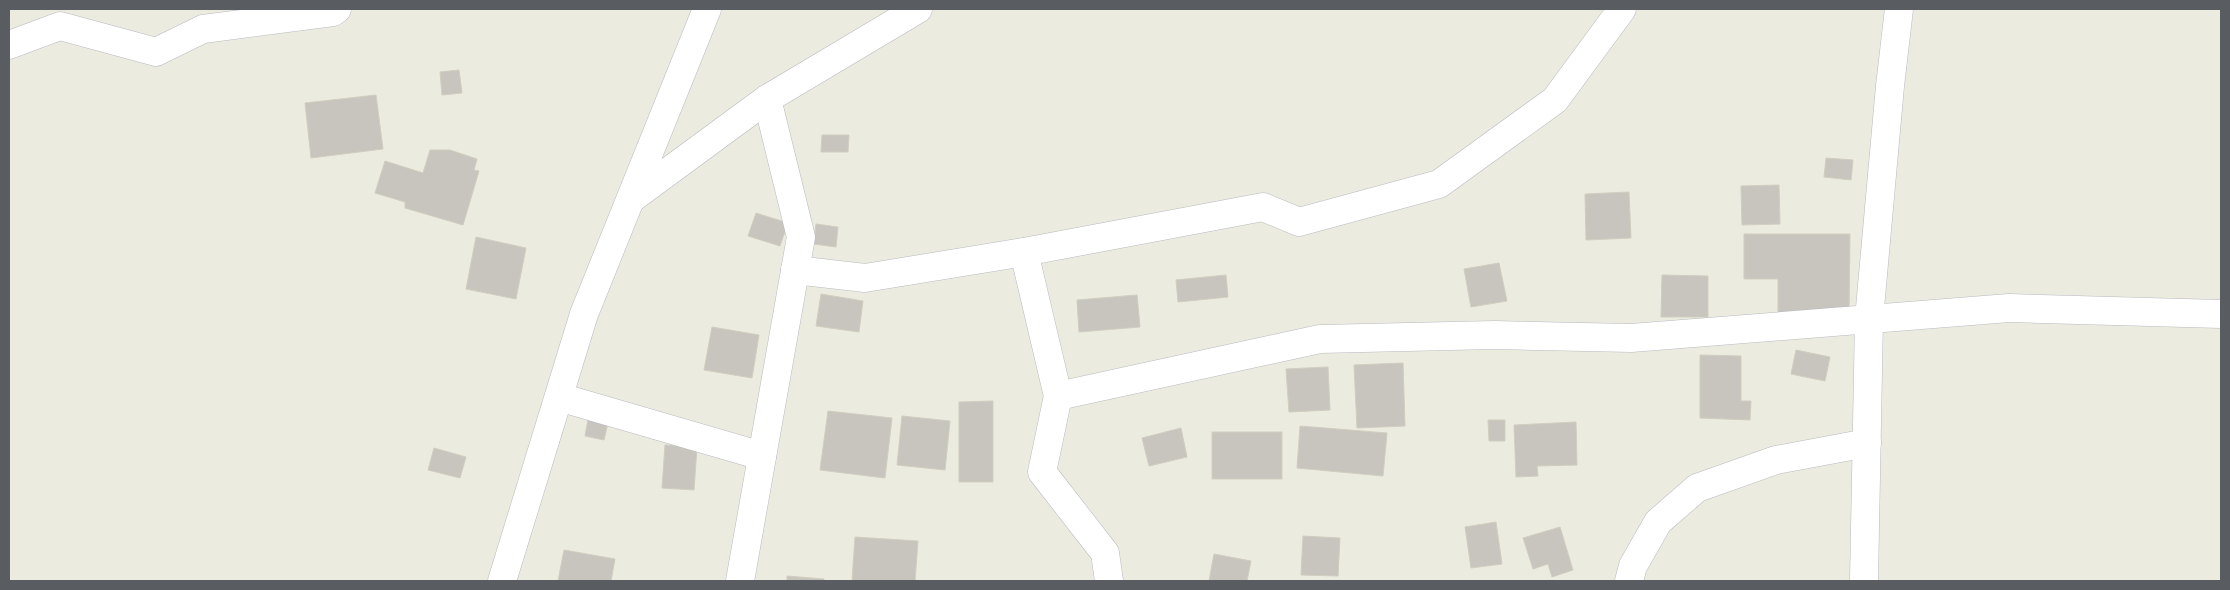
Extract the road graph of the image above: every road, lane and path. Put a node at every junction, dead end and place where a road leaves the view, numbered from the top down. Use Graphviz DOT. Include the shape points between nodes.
graph roads {
  1 [pos="337,9"];
  2 [pos="706,9"];
  3 [pos="918,9"];
  4 [pos="1622,9"];
  5 [pos="1899,9"];
  6 [pos="9,45"];
  7 [pos="767,99"];
  8 [pos="630,199"];
  9 [pos="1024,252"];
  10 [pos="795,270"];
  11 [pos="2221,314"];
  12 [pos="1869,319"];
  13 [pos="1058,396"];
  14 [pos="559,397"];
  15 [pos="1867,444"];
  16 [pos="762,456"];
  17 [pos="502,581"];
  18 [pos="740,581"];
  19 [pos="1109,581"];
  20 [pos="1629,581"];
  21 [pos="1864,581"];
  1 -- 6 [label="street" via="203,29 156,52 60,26"];
  2 -- 8 [label="street"];
  3 -- 7 [label="street"];
  4 -- 9 [label="street" via="1555,100 1439,184 1299,222 1263,207"];
  5 -- 12 [label="street"];
  7 -- 8 [label="street"];
  7 -- 10 [label="street" via="801,237"];
  8 -- 14 [label="street" via="584,314"];
  9 -- 10 [label="street" via="864,278"];
  9 -- 13 [label="street"];
  10 -- 16 [label="street"];
  11 -- 12 [label="street" via="2009,308"];
  12 -- 13 [label="street" via="1631,338 1494,335 1320,340"];
  12 -- 15 [label="street"];
  13 -- 19 [label="street" via="1042,472 1105,553"];
  14 -- 16 [label="street"];
  14 -- 17 [label="street"];
  15 -- 20 [label="street" via="1776,460 1697,488 1658,522 1633,566"];
  15 -- 21 [label="street"];
  16 -- 18 [label="street"];
}
